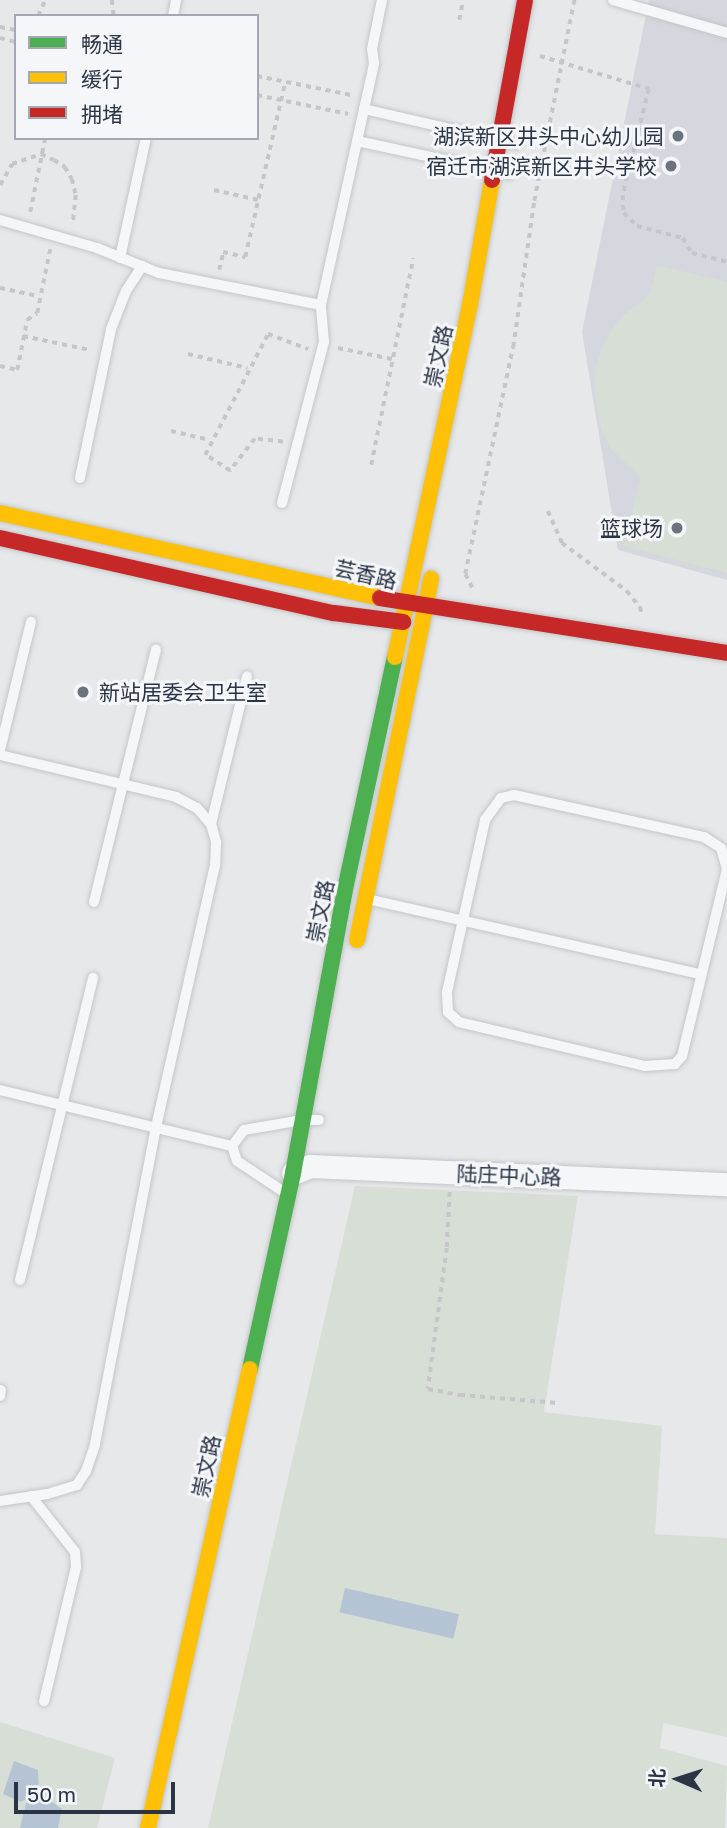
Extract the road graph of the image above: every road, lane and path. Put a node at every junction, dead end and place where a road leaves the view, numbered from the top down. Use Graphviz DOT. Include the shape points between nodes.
graph roads {
  1 [pos="382,0"];
  2 [pos="463,0"];
  3 [pos="524,0"];
  4 [pos="574,0"];
  5 [pos="613,0"];
  6 [pos="459,20"];
  7 [pos="727,33"];
  8 [pos="535,54"];
  9 [pos="562,62"];
  10 [pos="259,76"];
  11 [pos="285,82"];
  12 [pos="259,95"];
  13 [pos="281,100"];
  14 [pos="365,108"];
  15 [pos="518,137"];
  16 [pos="44,140"];
  17 [pos="146,140"];
  18 [pos="500,140"];
  19 [pos="357,141"];
  20 [pos="41,154"];
  21 [pos="502,173"];
  22 [pos="0,185"];
  23 [pos="214,190"];
  24 [pos="258,200"];
  25 [pos="0,220"];
  26 [pos="27,228"];
  27 [pos="53,236"];
  28 [pos="71,241"];
  29 [pos="120,258"];
  30 [pos="413,258"];
  31 [pos="727,262"];
  32 [pos="142,266"];
  33 [pos="215,285"];
  34 [pos="0,288"];
  35 [pos="40,296"];
  36 [pos="321,305"];
  37 [pos="23,336"];
  38 [pos="321,349"];
  39 [pos="106,353"];
  40 [pos="188,354"];
  41 [pos="393,359"];
  42 [pos="0,366"];
  43 [pos="248,368"];
  44 [pos="171,431"];
  45 [pos="210,440"];
  46 [pos="296,444"];
  47 [pos="454,460"];
  48 [pos="371,466"];
  49 [pos="79,478"];
  50 [pos="282,503"];
  51 [pos="548,511"];
  52 [pos="0,513"];
  53 [pos="0,538"];
  54 [pos="434,566"];
  55 [pos="476,591"];
  56 [pos="405,604"];
  57 [pos="426,606"];
  58 [pos="630,616"];
  59 [pos="643,618"];
  60 [pos="655,619"];
  61 [pos="31,622"];
  62 [pos="401,622"];
  63 [pos="430,626"];
  64 [pos="551,642"];
  65 [pos="156,650"];
  66 [pos="727,653"];
  67 [pos="727,665"];
  68 [pos="247,676"];
  69 [pos="0,753"];
  70 [pos="124,784"];
  71 [pos="211,824"];
  72 [pos="344,894"];
  73 [pos="366,898"];
  74 [pos="94,902"];
  75 [pos="463,920"];
  76 [pos="355,951"];
  77 [pos="701,974"];
  78 [pos="93,978"];
  79 [pos="0,1090"];
  80 [pos="62,1105"];
  81 [pos="321,1114"];
  82 [pos="302,1120"];
  83 [pos="156,1127"];
  84 [pos="232,1146"];
  85 [pos="452,1172"];
  86 [pos="298,1184"];
  87 [pos="727,1184"];
  88 [pos="20,1280"];
  89 [pos="558,1403"];
  90 [pos="32,1496"];
  91 [pos="0,1502"];
  92 [pos="217,1597"];
  93 [pos="44,1701"];
  94 [pos="148,1828"];
  1 -- 14 [label="lane"];
  2 -- 6 [label="path"];
  3 -- 18 [label="street, 崇文路"];
  4 -- 9 [label="path"];
  5 -- 7 [label="lane"];
  8 -- 9 [label="path"];
  9 -- 31 [label="path" via="649,89 623,195 624,213 637,226 683,238 692,253"];
  9 -- 55 [label="path" via="534,201 513,347 466,574"];
  10 -- 11 [label="path"];
  11 -- 13 [label="path"];
  11 -- 14 [label="path"];
  12 -- 13 [label="path"];
  13 -- 14 [label="path"];
  13 -- 24 [label="path"];
  14 -- 18 [label="lane"];
  14 -- 19 [label="lane"];
  15 -- 18 [label="lane"];
  15 -- 21 [label="street, 崇文路"];
  16 -- 20 [label="path"];
  17 -- 29 [label="lane"];
  18 -- 21 [label="street, 崇文路"];
  19 -- 21 [label="lane"];
  19 -- 36 [label="lane"];
  20 -- 22 [label="path" via="12,164"];
  20 -- 26 [label="path"];
  20 -- 28 [label="path" via="65,167 72,179 76,195"];
  21 -- 47 [label="street, 崇文路"];
  21 -- 56 [label="street, 崇文路"];
  23 -- 24 [label="path"];
  24 -- 33 [label="path" via="245,257 223,252"];
  25 -- 26 [label="lane"];
  26 -- 27 [label="lane"];
  27 -- 28 [label="lane"];
  27 -- 35 [label="path"];
  28 -- 29 [label="lane"];
  29 -- 32 [label="lane"];
  30 -- 41 [label="path"];
  32 -- 33 [label="lane"];
  32 -- 39 [label="lane" via="126,291"];
  33 -- 36 [label="lane"];
  34 -- 35 [label="path"];
  35 -- 37 [label="path" via="37,313 27,320"];
  36 -- 38 [label="lane"];
  37 -- 39 [label="path"];
  37 -- 42 [label="path" via="17,369"];
  38 -- 41 [label="path"];
  38 -- 43 [label="path" via="268,334"];
  38 -- 46 [label="lane"];
  39 -- 49 [label="lane"];
  40 -- 43 [label="path"];
  41 -- 48 [label="path"];
  43 -- 45 [label="path"];
  44 -- 45 [label="path"];
  45 -- 46 [label="path" via="205,455 230,471 255,439"];
  46 -- 50 [label="lane"];
  51 -- 59 [label="path" via="562,543 627,591"];
  52 -- 56 [label="street, 芸香路"];
  53 -- 62 [label="street, 芸香路" via="334,613"];
  54 -- 57 [label="street, 崇文路"];
  56 -- 57 [label="street, 芸香路"];
  56 -- 62 [label="street, 崇文路"];
  57 -- 63 [label="street, 崇文路"];
  57 -- 66 [label="street, 芸香路"];
  58 -- 59 [label="path"];
  59 -- 60 [label="path"];
  61 -- 69 [label="lane"];
  62 -- 63 [label="street, 芸香路"];
  62 -- 72 [label="street, 崇文路"];
  63 -- 73 [label="street, 崇文路"];
  64 -- 67 [label="street"];
  65 -- 70 [label="lane"];
  68 -- 71 [label="lane"];
  69 -- 70 [label="lane"];
  70 -- 71 [label="lane" via="176,797 197,808"];
  70 -- 74 [label="lane"];
  71 -- 83 [label="lane" via="215,865"];
  72 -- 73 [label="lane"];
  72 -- 82 [label="street, 崇文路"];
  73 -- 75 [label="lane"];
  73 -- 76 [label="street, 崇文路"];
  75 -- 77 [label="lane"];
  75 -- 77 [label="lane" via="447,992 452,1018 645,1066 662,1067 682,1056"];
  75 -- 77 [label="lane" via="491,808 500,797 531,797 704,837 721,848 727,869"];
  78 -- 80 [label="lane"];
  79 -- 80 [label="lane"];
  80 -- 83 [label="lane"];
  80 -- 88 [label="lane"];
  81 -- 82 [label="lane"];
  81 -- 86 [label="street, 崇文路"];
  82 -- 84 [label="lane" via="244,1130"];
  82 -- 86 [label="street, 崇文路"];
  83 -- 84 [label="lane"];
  83 -- 90 [label="lane" via="95,1445 78,1485"];
  84 -- 86 [label="lane" via="237,1160"];
  85 -- 86 [label="street, 陆庄中心路"];
  85 -- 87 [label="street, 陆庄中心路"];
  85 -- 89 [label="path" via="428,1389"];
  86 -- 92 [label="street, 崇文路"];
  86 -- 94 [label="street, 崇文路"];
  90 -- 91 [label="lane"];
  90 -- 93 [label="lane" via="75,1552 76,1567"];
}
